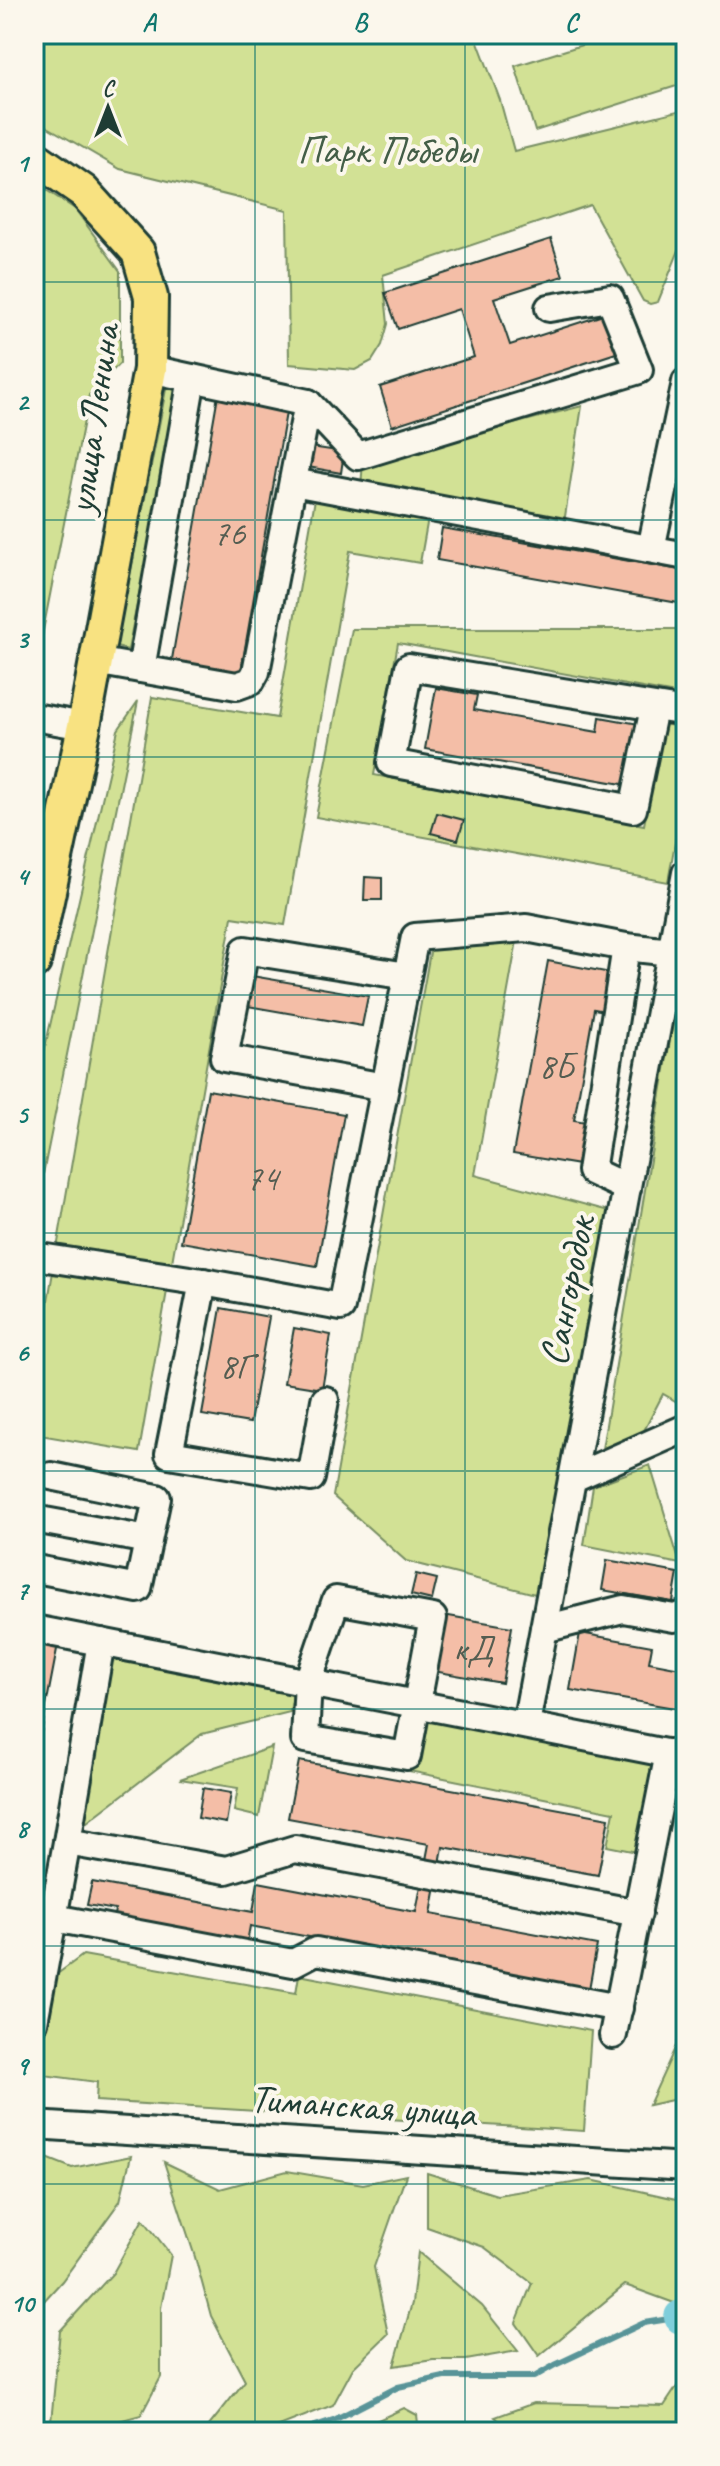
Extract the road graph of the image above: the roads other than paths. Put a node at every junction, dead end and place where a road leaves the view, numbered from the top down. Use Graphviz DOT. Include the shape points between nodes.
graph roads {
  1 [pos="34,157"];
  2 [pos="549,308"];
  3 [pos="150,369"];
  4 [pos="192,378"];
  5 [pos="686,382"];
  6 [pos="308,403"];
  7 [pos="679,446"];
  8 [pos="293,482"];
  9 [pos="651,549"];
  10 [pos="686,556"];
  11 [pos="95,661"];
  12 [pos="141,669"];
  13 [pos="654,708"];
  14 [pos="686,712"];
  15 [pos="34,717"];
  16 [pos="84,726"];
  17 [pos="686,873"];
  18 [pos="626,947"];
  19 [pos="676,949"];
  20 [pos="34,962"];
  21 [pos="407,976"];
  22 [pos="610,1058"];
  23 [pos="650,1064"];
  24 [pos="385,1087"];
  25 [pos="627,1188"];
  26 [pos="34,1256"];
  27 [pos="203,1282"];
  28 [pos="325,1400"];
  29 [pos="686,1428"];
  30 [pos="51,1476"];
  31 [pos="573,1478"];
  32 [pos="34,1519"];
  33 [pos="148,1540"];
  34 [pos="36,1569"];
  35 [pos="686,1614"];
  36 [pos="34,1629"];
  37 [pos="544,1629"];
  38 [pos="101,1642"];
  39 [pos="308,1682"];
  40 [pos="417,1703"];
  41 [pos="526,1724"];
  42 [pos="678,1755"];
  43 [pos="67,1842"];
  44 [pos="638,1913"];
  45 [pos="54,1918"];
  46 [pos="619,2008"];
  47 [pos="34,2022"];
  48 [pos="613,2035"];
  49 [pos="34,2125"];
  50 [pos="686,2167"];
  1 -- 3 [label="main road, улица Ленина" via="83,191 138,252 151,297"];
  2 -- 6 [label="street" via="610,298 639,370 358,456"];
  3 -- 4 [label="street"];
  3 -- 11 [label="main road, улица Ленина"];
  4 -- 6 [label="street"];
  4 -- 12 [label="street"];
  5 -- 7 [label="street"];
  6 -- 8 [label="street"];
  7 -- 9 [label="street"];
  8 -- 9 [label="street"];
  8 -- 12 [label="street" via="251,681 237,686"];
  9 -- 10 [label="street"];
  11 -- 12 [label="street"];
  11 -- 16 [label="main road, улица Ленина"];
  13 -- 13 [label="street" via="633,809 391,763 409,667"];
  13 -- 14 [label="street"];
  15 -- 16 [label="street"];
  16 -- 20 [label="main road, улица Ленина"];
  17 -- 19 [label="street, Сангородок"];
  18 -- 19 [label="street"];
  18 -- 21 [label="street" via="526,928 415,937"];
  18 -- 22 [label="street"];
  19 -- 23 [label="street, Сангородок"];
  21 -- 24 [label="street"];
  21 -- 24 [label="street" via="245,950 224,1058"];
  22 -- 23 [label="street"];
  22 -- 25 [label="street" via="591,1171"];
  23 -- 25 [label="street, Сангородок"];
  24 -- 27 [label="street" via="341,1307"];
  25 -- 31 [label="street, Сангородок"];
  26 -- 27 [label="street"];
  27 -- 28 [label="street" via="169,1454 311,1478"];
  29 -- 31 [label="street"];
  30 -- 33 [label="street" via="157,1498"];
  31 -- 37 [label="street, Сангородок"];
  32 -- 33 [label="street"];
  33 -- 34 [label="street" via="138,1589"];
  35 -- 37 [label="street" via="674,1618 623,1609"];
  36 -- 38 [label="street"];
  37 -- 41 [label="street, Сангородок"];
  38 -- 39 [label="street"];
  38 -- 43 [label="street"];
  39 -- 40 [label="street"];
  39 -- 40 [label="street" via="305,1739 407,1756"];
  39 -- 40 [label="street" via="336,1600 433,1618"];
  40 -- 41 [label="street"];
  41 -- 42 [label="street"];
  42 -- 44 [label="street"];
  43 -- 44 [label="street" via="226,1870 295,1849"];
  43 -- 45 [label="street"];
  44 -- 46 [label="street"];
  45 -- 46 [label="street" via="293,1963 316,1951"];
  45 -- 47 [label="street"];
  46 -- 48 [label="street"];
  49 -- 50 [label="street, Тиманская улица"];
}
